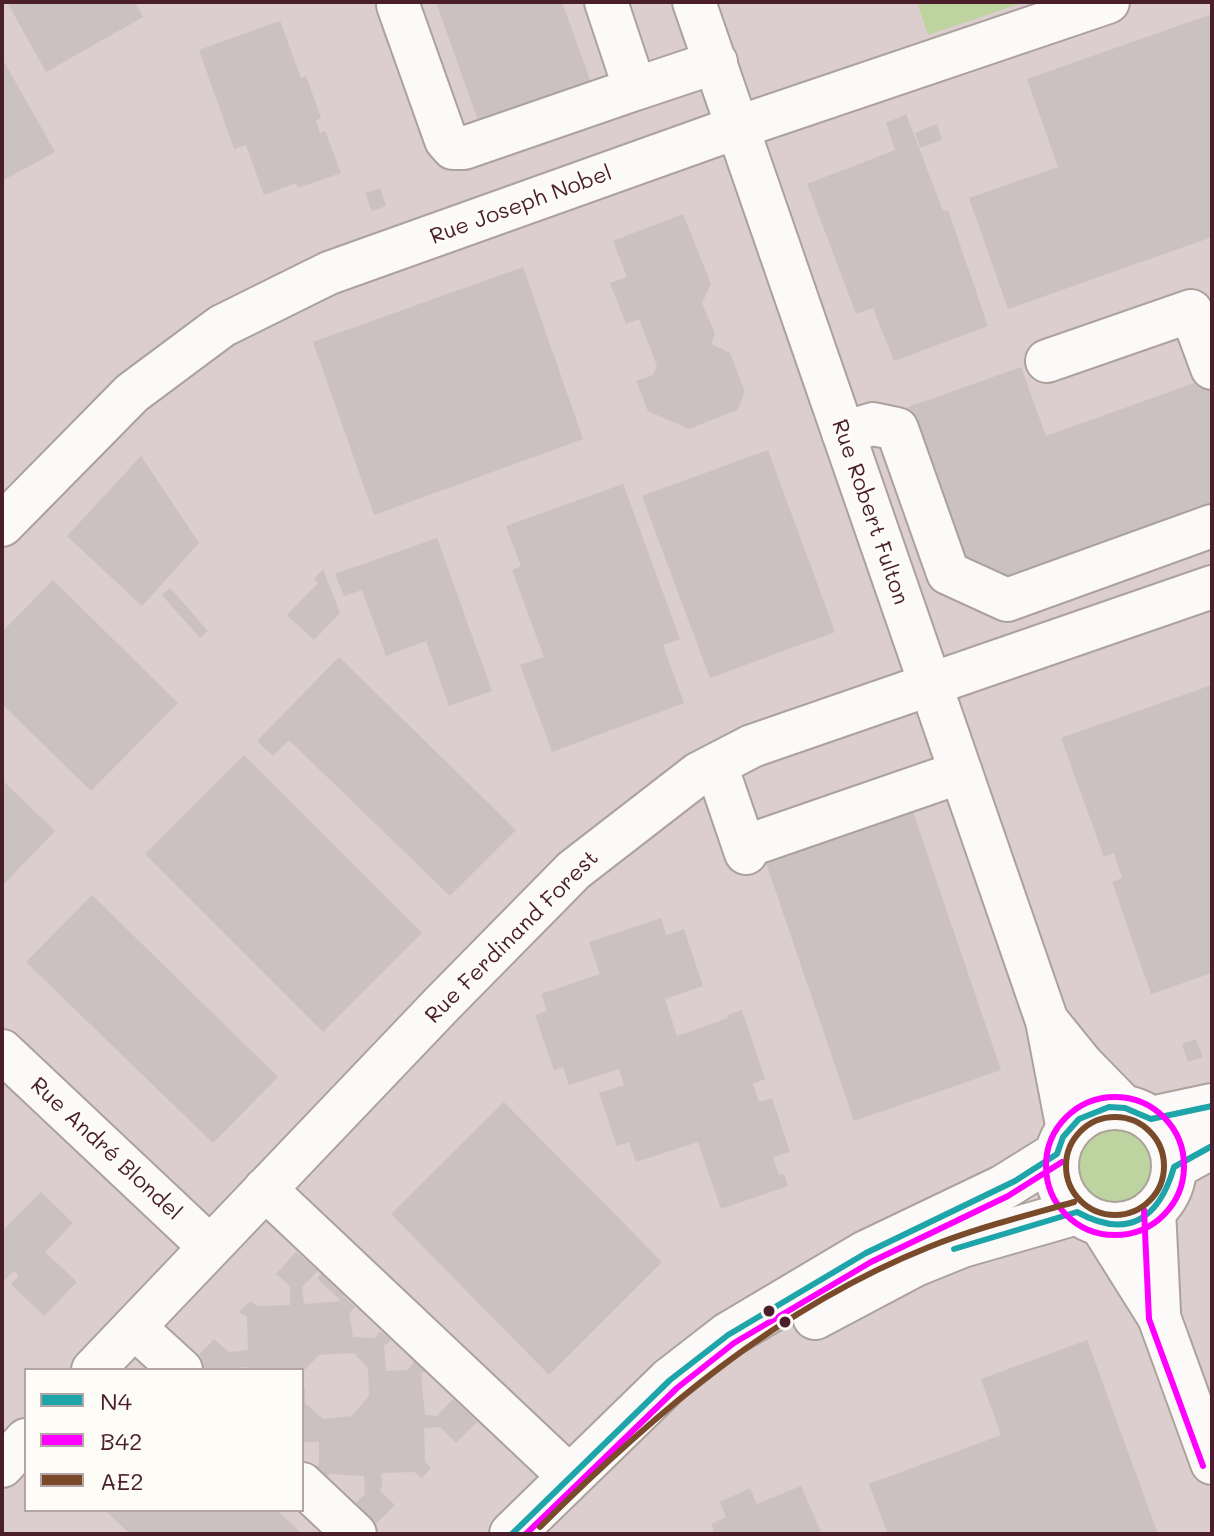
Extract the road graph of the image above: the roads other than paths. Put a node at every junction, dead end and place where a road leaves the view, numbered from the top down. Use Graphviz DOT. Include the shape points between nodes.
graph roads {
  1 [pos="606,2"];
  2 [pos="694,2"];
  3 [pos="1108,2"];
  4 [pos="398,5"];
  5 [pos="716,62"];
  6 [pos="635,89"];
  7 [pos="739,128"];
  8 [pos="1047,361"];
  9 [pos="1212,368"];
  10 [pos="843,433"];
  11 [pos="2,525"];
  12 [pos="1212,526"];
  13 [pos="1212,587"];
  14 [pos="930,684"];
  15 [pos="716,765"];
  16 [pos="961,772"];
  17 [pos="1047,1021"];
  18 [pos="2,1051"];
  19 [pos="1212,1106"];
  20 [pos="1138,1113"];
  21 [pos="1062,1142"];
  22 [pos="1212,1146"];
  23 [pos="1174,1167"];
  24 [pos="265,1189"];
  25 [pos="1154,1210"];
  26 [pos="1088,1218"];
  27 [pos="210,1247"];
  28 [pos="1159,1317"];
  29 [pos="134,1327"];
  30 [pos="95,1368"];
  31 [pos="179,1368"];
  32 [pos="24,1442"];
  33 [pos="1212,1463"];
  34 [pos="2,1466"];
  35 [pos="569,1476"];
  36 [pos="304,1486"];
  37 [pos="355,1534"];
  38 [pos="512,1534"];
  39 [pos="547,1534"];
  1 -- 6 [label="street"];
  2 -- 5 [label="street, Rue Robert Fulton"];
  3 -- 7 [label="street, Rue Joseph Nobel"];
  4 -- 6 [label="street" via="453,148"];
  5 -- 6 [label="street"];
  5 -- 7 [label="street, Rue Robert Fulton"];
  7 -- 10 [label="street, Rue Robert Fulton"];
  7 -- 11 [label="street, Rue Joseph Nobel" via="329,273 222,326 132,393"];
  8 -- 9 [label="street" via="1191,311"];
  10 -- 12 [label="street" via="873,424 897,429 948,573 1007,600"];
  10 -- 14 [label="street, Rue Robert Fulton"];
  13 -- 14 [label="street, Rue Ferdinand Forest"];
  14 -- 15 [label="street, Rue Ferdinand Forest" via="752,746"];
  14 -- 16 [label="street, Rue Robert Fulton"];
  15 -- 16 [label="street" via="745,850"];
  15 -- 24 [label="street, Rue Ferdinand Forest" via="574,870"];
  16 -- 17 [label="street, Rue Robert Fulton"];
  17 -- 20 [label="street, Rue Robert Fulton" via="1082,1064"];
  17 -- 21 [label="street, Rue Robert Fulton"];
  18 -- 27 [label="street, Rue André Blondel"];
  19 -- 20 [label="main road"];
  20 -- 21 [label="main road" via="1094,1111 1079,1119"];
  20 -- 23 [label="main road" via="1166,1135"];
  21 -- 26 [label="main road" via="1055,1165 1057,1181 1065,1198"];
  21 -- 35 [label="main road" via="1004,1187 866,1253 728,1335 670,1380"];
  22 -- 23 [label="main road"];
  23 -- 25 [label="main road" via="1165,1196"];
  24 -- 27 [label="street, Rue Ferdinand Forest"];
  24 -- 35 [label="street"];
  25 -- 26 [label="main road" via="1119,1225"];
  25 -- 28 [label="street"];
  26 -- 28 [label="street"];
  26 -- 39 [label="main road" via="962,1245 915,1264 783,1335 671,1417"];
  27 -- 29 [label="street, Rue Ferdinand Forest"];
  28 -- 33 [label="street"];
  29 -- 30 [label="street, Rue Ferdinand Forest"];
  29 -- 31 [label="street"];
  32 -- 34 [label="street"];
  35 -- 38 [label="main road"];
  36 -- 37 [label="street"];
}
